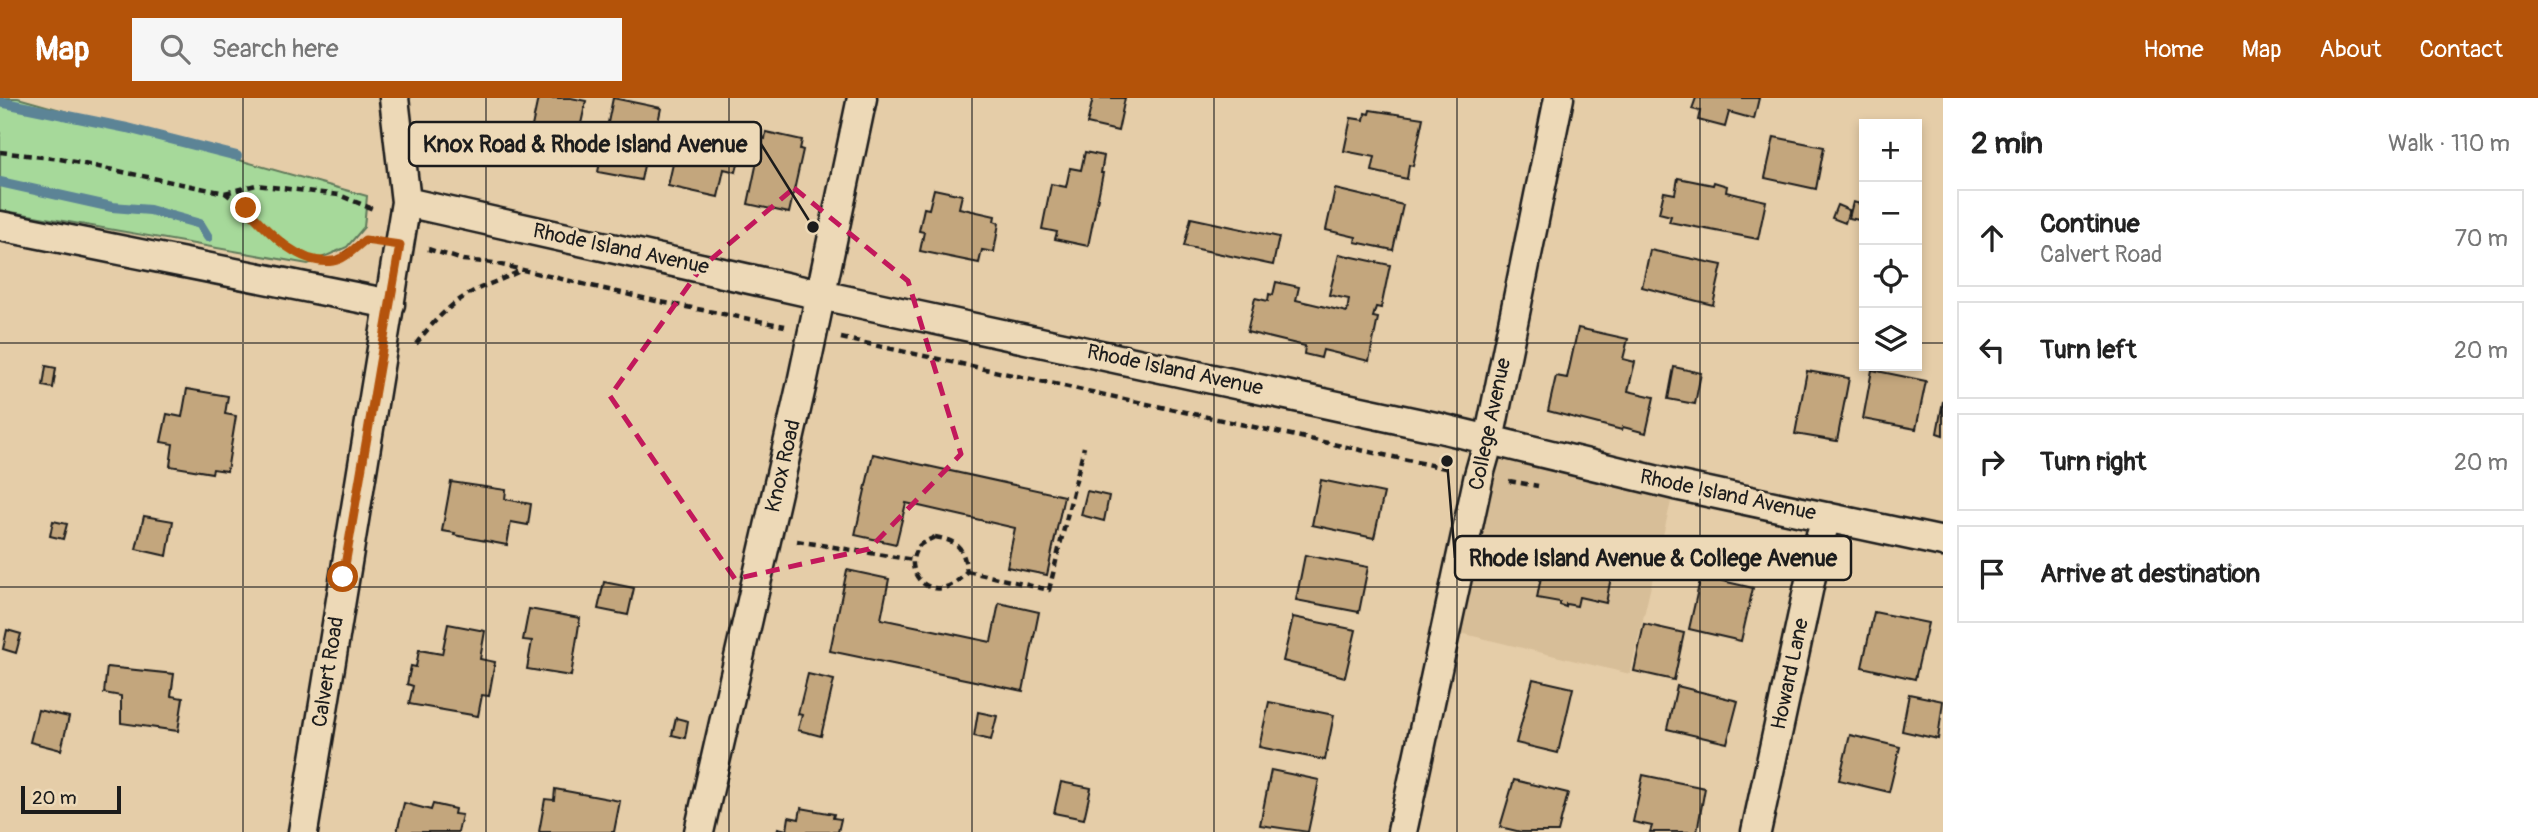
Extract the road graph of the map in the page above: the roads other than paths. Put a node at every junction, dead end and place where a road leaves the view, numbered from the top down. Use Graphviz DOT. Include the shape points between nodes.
graph roads {
  1 [pos="394,98"];
  2 [pos="862,98"];
  3 [pos="1559,98"];
  4 [pos="407,202"];
  5 [pos="0,226"];
  6 [pos="821,295"];
  7 [pos="390,304"];
  8 [pos="1489,440"];
  9 [pos="1827,517"];
  10 [pos="1943,542"];
  11 [pos="303,832"];
  12 [pos="699,832"];
  13 [pos="1402,832"];
  14 [pos="1756,832"];
  1 -- 4 [label="street, Calvert Road"];
  2 -- 6 [label="street, Knox Road"];
  3 -- 8 [label="street, College Avenue"];
  4 -- 6 [label="street, Rhode Island Avenue"];
  4 -- 7 [label="street, Calvert Road"];
  5 -- 7 [label="street"];
  6 -- 8 [label="street, Rhode Island Avenue"];
  6 -- 12 [label="street, Knox Road"];
  7 -- 11 [label="street, Calvert Road"];
  8 -- 9 [label="street, Rhode Island Avenue"];
  8 -- 13 [label="street, College Avenue"];
  9 -- 10 [label="street, Rhode Island Avenue"];
  9 -- 14 [label="street, Howard Lane"];
}
